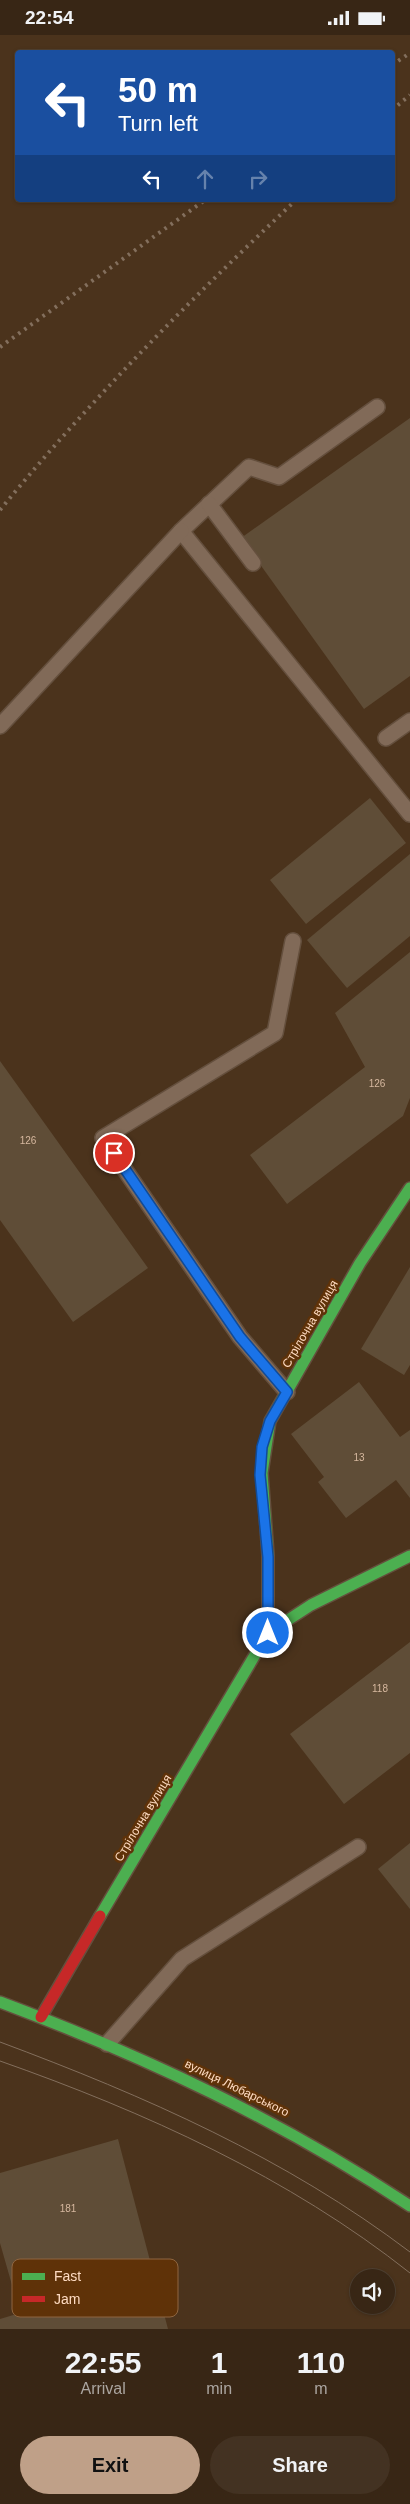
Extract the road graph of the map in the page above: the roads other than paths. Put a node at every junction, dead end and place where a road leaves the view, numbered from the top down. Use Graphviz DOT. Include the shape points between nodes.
graph roads {
  1 [pos="377,407"];
  2 [pos="210,504"];
  3 [pos="181,531"];
  4 [pos="253,563"];
  5 [pos="410,721"];
  6 [pos="0,726"];
  7 [pos="386,738"];
  8 [pos="410,813"];
  9 [pos="294,941"];
  10 [pos="410,1188"];
  11 [pos="287,1392"];
  12 [pos="410,1556"];
  13 [pos="268,1633"];
  14 [pos="358,1847"];
  15 [pos="0,2002"];
  16 [pos="41,2017"];
  17 [pos="108,2044"];
  18 [pos="410,2206"];
  1 -- 2 [label="lane" via="279,477 249,467"];
  2 -- 3 [label="lane"];
  2 -- 4 [label="lane"];
  3 -- 6 [label="lane"];
  3 -- 8 [label="lane"];
  5 -- 7 [label="lane"];
  9 -- 11 [label="lane" via="275,1033 104,1138 240,1337"];
  10 -- 11 [label="street, Стрілочна вулиця" via="360,1263"];
  11 -- 13 [label="street, Стрілочна вулиця" via="270,1421 262,1447 260,1475 268,1557"];
  12 -- 13 [label="street, Стрілочна вулиця" via="311,1605"];
  13 -- 16 [label="street, Стрілочна вулиця"];
  14 -- 17 [label="lane" via="182,1959"];
  15 -- 16 [label="street, вулиця Любарського"];
  16 -- 17 [label="street, вулиця Любарського"];
  17 -- 18 [label="street, вулиця Любарського" via="244,2105 358,2169"];
}
